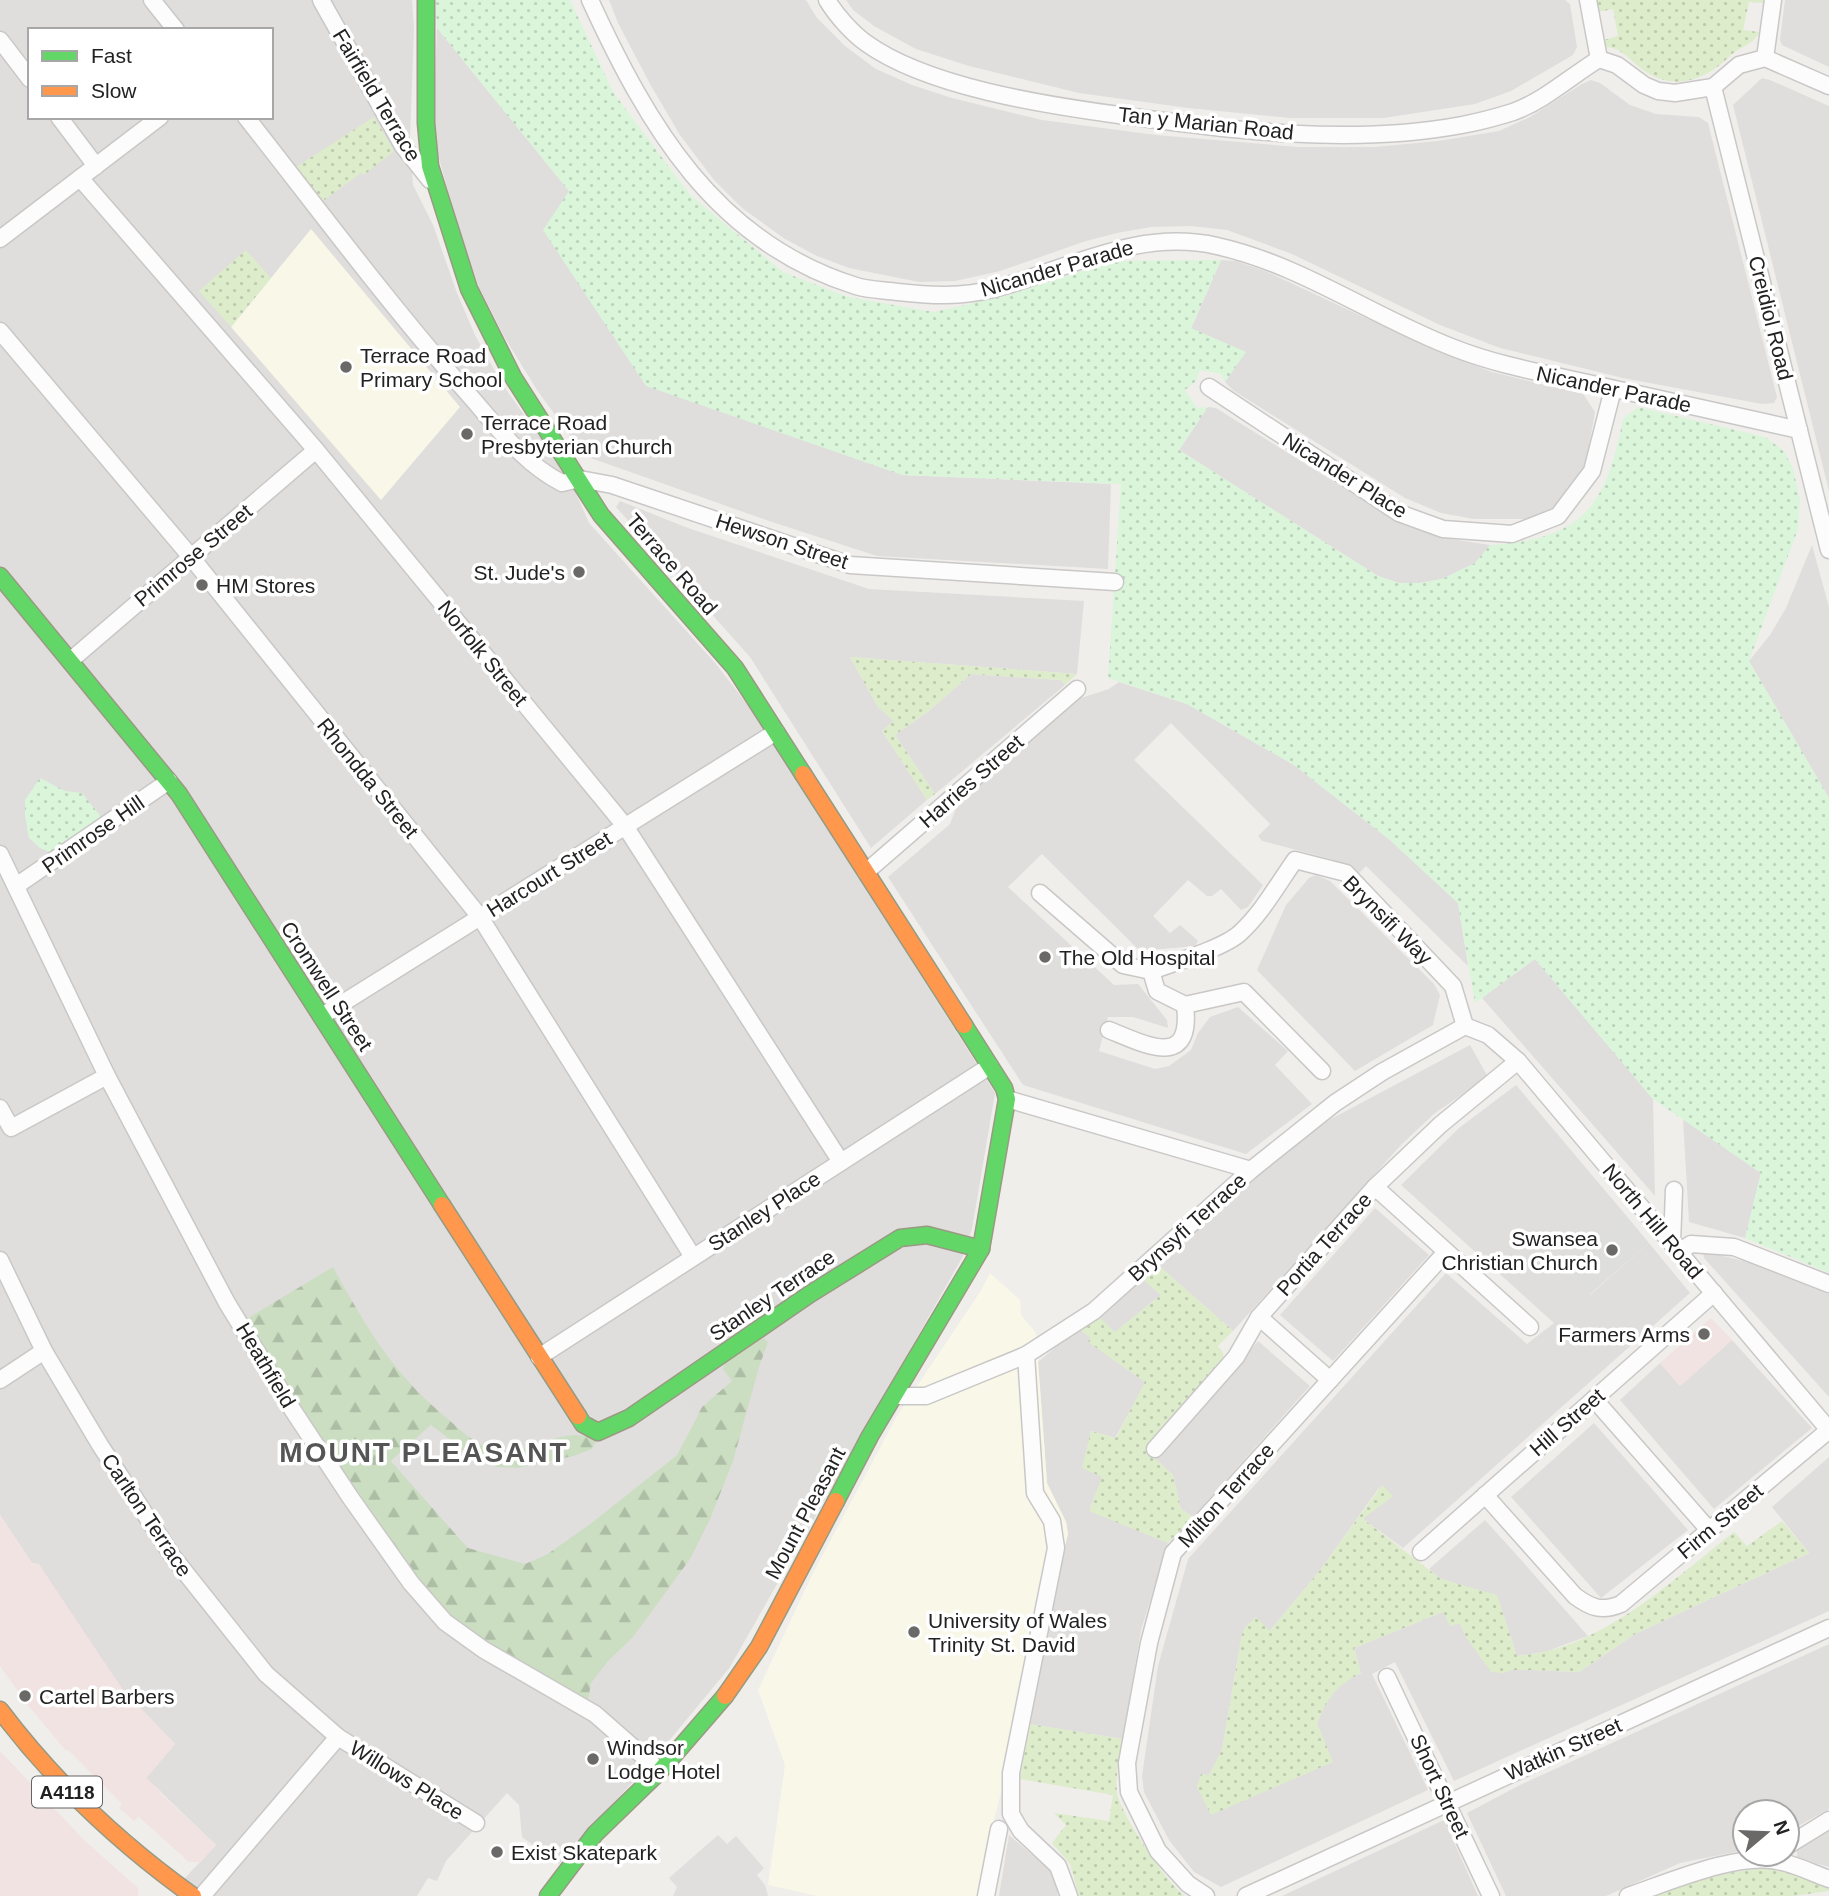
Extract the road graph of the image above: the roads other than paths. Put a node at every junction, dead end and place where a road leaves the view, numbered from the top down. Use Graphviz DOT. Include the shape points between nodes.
graph roads {
  1 [pos="152,0"];
  2 [pos="321,0"];
  3 [pos="426,0"];
  4 [pos="590,0"];
  5 [pos="827,0"];
  6 [pos="1588,0"];
  7 [pos="1773,0"];
  8 [pos="174,28"];
  9 [pos="0,40"];
  10 [pos="1765,58"];
  11 [pos="1599,59"];
  12 [pos="28,76"];
  13 [pos="1829,86"];
  14 [pos="1713,87"];
  15 [pos="61,119"];
  16 [pos="157,119"];
  17 [pos="248,119"];
  18 [pos="96,166"];
  19 [pos="80,178"];
  20 [pos="437,188"];
  21 [pos="0,239"];
  22 [pos="0,331"];
  23 [pos="1209,387"];
  24 [pos="1613,389"];
  25 [pos="1799,430"];
  26 [pos="316,450"];
  27 [pos="580,479"];
  28 [pos="1829,550"];
  29 [pos="191,556"];
  30 [pos="0,576"];
  31 [pos="1115,582"];
  32 [pos="71,660"];
  33 [pos="1077,689"];
  34 [pos="776,732"];
  35 [pos="169,780"];
  36 [pos="625,826"];
  37 [pos="0,854"];
  38 [pos="866,872"];
  39 [pos="16,886"];
  40 [pos="1040,892"];
  41 [pos="480,918"];
  42 [pos="1151,971"];
  43 [pos="1185,1005"];
  44 [pos="322,1016"];
  45 [pos="1465,1026"];
  46 [pos="1109,1030"];
  47 [pos="1518,1061"];
  48 [pos="990,1066"];
  49 [pos="1322,1071"];
  50 [pos="107,1076"];
  51 [pos="1007,1099"];
  52 [pos="0,1108"];
  53 [pos="841,1162"];
  54 [pos="1251,1170"];
  55 [pos="1375,1187"];
  56 [pos="1674,1190"];
  57 [pos="1676,1248"];
  58 [pos="981,1249"];
  59 [pos="1447,1252"];
  60 [pos="693,1258"];
  61 [pos="0,1260"];
  62 [pos="1829,1284"];
  63 [pos="1714,1293"];
  64 [pos="1259,1317"];
  65 [pos="1530,1327"];
  66 [pos="44,1351"];
  67 [pos="1026,1355"];
  68 [pos="539,1357"];
  69 [pos="0,1380"];
  70 [pos="1330,1380"];
  71 [pos="895,1396"];
  72 [pos="1594,1399"];
  73 [pos="1829,1430"];
  74 [pos="598,1432"];
  75 [pos="1155,1449"];
  76 [pos="1485,1495"];
  77 [pos="1709,1530"];
  78 [pos="1421,1552"];
  79 [pos="1829,1628"];
  80 [pos="1387,1677"];
  81 [pos="0,1710"];
  82 [pos="338,1737"];
  83 [pos="660,1771"];
  84 [pos="1448,1802"];
  85 [pos="1829,1820"];
  86 [pos="476,1823"];
  87 [pos="999,1829"];
  88 [pos="1801,1837"];
  89 [pos="146,1863"];
  90 [pos="1731,1864"];
  91 [pos="1801,1867"];
  92 [pos="1829,1880"];
  93 [pos="167,1896"];
  94 [pos="193,1896"];
  95 [pos="202,1896"];
  96 [pos="548,1896"];
  97 [pos="986,1896"];
  98 [pos="1069,1896"];
  99 [pos="1206,1896"];
  100 [pos="1246,1896"];
  101 [pos="1491,1896"];
  102 [pos="1628,1896"];
  1 -- 8 [label="street"];
  2 -- 20 [label="street, Fairfield Terrace" via="403,146"];
  3 -- 20 [label="street, Terrace Road" via="426,138"];
  4 -- 24 [label="street, Nicander Parade" via="646,111 720,208 776,250 827,275 859,287 959,296 1115,248 1165,241 1213,245 1298,273 1452,347 1501,364"];
  5 -- 11 [label="street, Tan y Marian Road" via="865,43 950,81 1077,109 1219,129 1348,135 1462,125 1514,111"];
  6 -- 11 [label="street"];
  7 -- 10 [label="street"];
  9 -- 12 [label="street"];
  10 -- 13 [label="street"];
  10 -- 14 [label="street" via="1739,65"];
  11 -- 14 [label="street" via="1658,91"];
  14 -- 25 [label="street, Creidiol Road"];
  15 -- 18 [label="street"];
  16 -- 18 [label="street"];
  17 -- 27 [label="street" via="416,334 520,452 541,473 562,483"];
  18 -- 19 [label="street"];
  19 -- 21 [label="street"];
  19 -- 26 [label="street, Norfolk Street"];
  20 -- 27 [label="street, Terrace Road" via="469,289 513,377"];
  22 -- 29 [label="street, Rhondda Street"];
  23 -- 24 [label="street, Nicander Place" via="1399,513 1443,529 1512,534 1558,516 1592,471"];
  24 -- 25 [label="street, Nicander Parade"];
  25 -- 28 [label="street, Creidiol Road"];
  26 -- 29 [label="street, Primrose Street"];
  26 -- 36 [label="street, Norfolk Street"];
  27 -- 31 [label="street, Hewson Street" via="612,485 850,565"];
  27 -- 34 [label="street, Terrace Road" via="601,515 735,668"];
  29 -- 32 [label="street, Primrose Street"];
  29 -- 41 [label="street, Rhondda Street"];
  30 -- 32 [label="street, Cromwell Street"];
  32 -- 35 [label="street, Cromwell Street"];
  33 -- 38 [label="street, Harries Street"];
  34 -- 36 [label="street, Harcourt Street"];
  34 -- 38 [label="street, Terrace Road"];
  35 -- 39 [label="street, Primrose Hill"];
  35 -- 44 [label="street, Cromwell Street"];
  36 -- 41 [label="street, Harcourt Street"];
  36 -- 53 [label="street, Norfolk Street"];
  37 -- 39 [label="street, Heathfield"];
  38 -- 48 [label="street, Terrace Road"];
  39 -- 50 [label="street, Heathfield"];
  40 -- 42 [label="street" via="1123,965"];
  41 -- 44 [label="street, Harcourt Street"];
  41 -- 60 [label="street, Rhondda Street"];
  42 -- 43 [label="street" via="1157,991"];
  42 -- 45 [label="street, Brynsifi Way" via="1238,935 1296,860 1346,873 1453,986"];
  43 -- 46 [label="street" via="1187,1024 1181,1039 1171,1047 1160,1050"];
  43 -- 49 [label="street" via="1244,992"];
  44 -- 68 [label="street, Cromwell Street"];
  45 -- 47 [label="street, North Hill Road" via="1488,1035"];
  45 -- 54 [label="street, Brynsyfi Terrace" via="1335,1103"];
  47 -- 55 [label="street, Portia Terrace" via="1440,1125"];
  47 -- 57 [label="street, North Hill Road"];
  48 -- 51 [label="street, Terrace Road"];
  48 -- 53 [label="street, Stanley Place"];
  50 -- 52 [label="street" via="11,1128"];
  50 -- 83 [label="street, Heathfield" via="227,1303 292,1409 411,1583 445,1622 595,1714"];
  51 -- 54 [label="street"];
  51 -- 58 [label="street, Mount Pleasant"];
  53 -- 60 [label="street, Stanley Place"];
  54 -- 67 [label="street, Brynsyfi Terrace" via="1094,1311"];
  55 -- 59 [label="street"];
  55 -- 64 [label="street, Portia Terrace"];
  56 -- 57 [label="street"];
  57 -- 62 [label="street" via="1691,1244 1734,1247"];
  57 -- 63 [label="street, North Hill Road"];
  58 -- 71 [label="street, Mount Pleasant"];
  58 -- 74 [label="street, Stanley Terrace" via="927,1235 900,1238 629,1418"];
  59 -- 65 [label="street"];
  59 -- 70 [label="street, Milton Terrace"];
  60 -- 68 [label="street, Stanley Place"];
  61 -- 66 [label="street, Carlton Terrace"];
  63 -- 72 [label="street, Hill Street"];
  63 -- 73 [label="street, North Hill Road"];
  64 -- 70 [label="street"];
  64 -- 75 [label="street, Portia Terrace" via="1236,1357"];
  66 -- 69 [label="street"];
  66 -- 82 [label="street, Carlton Terrace" via="173,1557 266,1674"];
  67 -- 71 [label="street, Brynsyfi Terrace" via="926,1395"];
  67 -- 98 [label="street" via="1035,1493 1052,1521 1056,1548 1011,1773 1011,1814 1058,1866"];
  68 -- 74 [label="street, Cromwell Street" via="583,1424"];
  70 -- 99 [label="street, Milton Terrace" via="1173,1553 1149,1643 1128,1763 1129,1792 1158,1852"];
  71 -- 83 [label="street, Mount Pleasant" via="759,1647 737,1681"];
  72 -- 76 [label="street, Hill Street"];
  72 -- 77 [label="street"];
  73 -- 77 [label="street, Firm Street"];
  76 -- 77 [label="street, Firm Street" via="1590,1607 1608,1609 1621,1604"];
  76 -- 78 [label="street, Hill Street"];
  79 -- 84 [label="street, Watkin Street"];
  80 -- 84 [label="street, Short Street"];
  81 -- 89 [label="street, A4118" via="52,1777"];
  82 -- 86 [label="street, Willows Place"];
  82 -- 95 [label="street"];
  83 -- 96 [label="street, Mount Pleasant" via="595,1834"];
  84 -- 100 [label="street, Watkin Street"];
  84 -- 101 [label="street, Short Street"];
  85 -- 88 [label="street"];
  87 -- 97 [label="street"];
  89 -- 93 [label="street"];
  89 -- 94 [label="street, A4118"];
  90 -- 102 [label="street"];
  91 -- 92 [label="street"];
}
